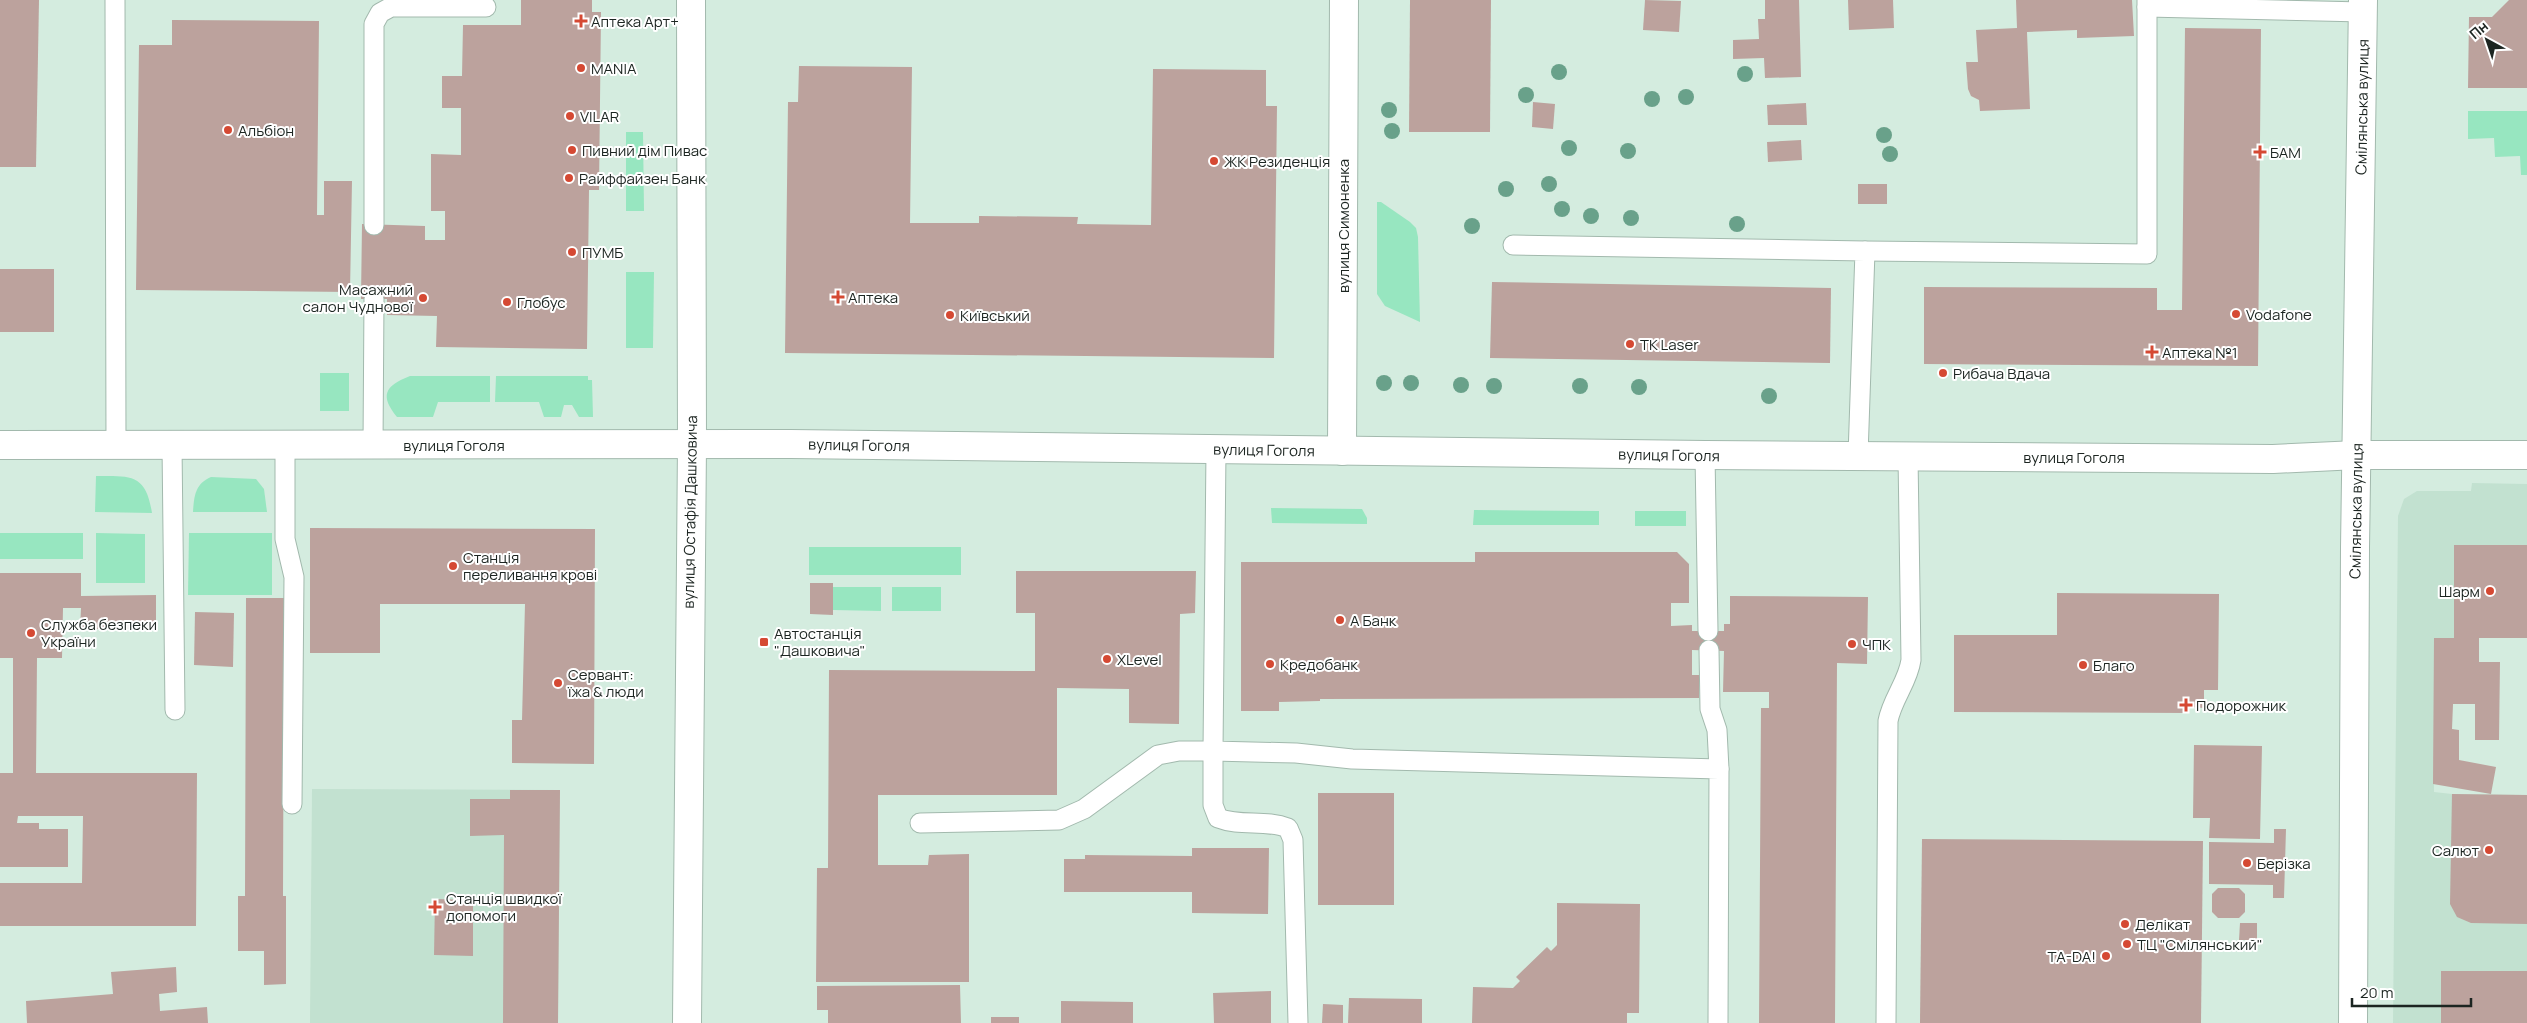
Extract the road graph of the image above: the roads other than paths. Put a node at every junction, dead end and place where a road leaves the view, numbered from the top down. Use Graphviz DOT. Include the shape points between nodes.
graph roads {
  1 [pos="115,0"];
  2 [pos="691,0"];
  3 [pos="1344,0"];
  4 [pos="2147,4"];
  5 [pos="2363,6"];
  6 [pos="486,7"];
  7 [pos="374,225"];
  8 [pos="1513,245"];
  9 [pos="1865,251"];
  10 [pos="374,299"];
  11 [pos="285,444"];
  12 [pos="692,444"];
  13 [pos="0,445"];
  14 [pos="116,445"];
  15 [pos="172,445"];
  16 [pos="373,445"];
  17 [pos="1216,450"];
  18 [pos="1342,451"];
  19 [pos="1705,455"];
  20 [pos="2357,455"];
  21 [pos="2527,455"];
  22 [pos="1858,456"];
  23 [pos="1908,456"];
  24 [pos="1708,632"];
  25 [pos="1709,650"];
  26 [pos="175,710"];
  27 [pos="1213,751"];
  28 [pos="1719,769"];
  29 [pos="292,804"];
  30 [pos="920,823"];
  31 [pos="687,1023"];
  32 [pos="1298,1023"];
  33 [pos="1718,1023"];
  34 [pos="1886,1023"];
  35 [pos="2353,1023"];
  1 -- 14 [label="lane"];
  2 -- 12 [label="street, вулиця Остафія Дашковича"];
  3 -- 18 [label="street, вулиця Симоненка"];
  4 -- 5 [label="lane"];
  4 -- 9 [label="lane" via="2147,254"];
  5 -- 20 [label="street, Смілянська вулиця"];
  6 -- 7 [label="lane" via="391,7 380,13 374,24"];
  8 -- 9 [label="lane"];
  9 -- 22 [label="lane"];
  10 -- 16 [label="lane"];
  11 -- 15 [label="street, вулиця Гоголя"];
  11 -- 16 [label="street, вулиця Гоголя"];
  11 -- 29 [label="lane" via="285,539 294,577"];
  12 -- 16 [label="street, вулиця Гоголя"];
  12 -- 17 [label="street, вулиця Гоголя"];
  12 -- 31 [label="street, вулиця Остафія Дашковича"];
  13 -- 14 [label="street, вулиця Гоголя"];
  14 -- 15 [label="street, вулиця Гоголя"];
  15 -- 26 [label="lane"];
  17 -- 18 [label="street, вулиця Гоголя"];
  17 -- 27 [label="lane"];
  18 -- 19 [label="street, вулиця Гоголя"];
  19 -- 22 [label="street, вулиця Гоголя"];
  19 -- 24 [label="lane"];
  20 -- 21 [label="street, вулиця Гоголя"];
  20 -- 23 [label="street, вулиця Гоголя" via="2273,459"];
  20 -- 35 [label="street, Смілянська вулиця"];
  22 -- 23 [label="street, вулиця Гоголя"];
  23 -- 34 [label="lane" via="1911,660 1888,722"];
  25 -- 28 [label="lane" via="1710,709 1717,730"];
  27 -- 28 [label="lane" via="1296,753 1352,759"];
  27 -- 30 [label="lane" via="1179,751 1158,756 1084,809 1059,820"];
  27 -- 32 [label="lane" via="1213,805 1218,818 1231,823 1276,823 1288,828 1293,840"];
  28 -- 33 [label="lane"];
}
